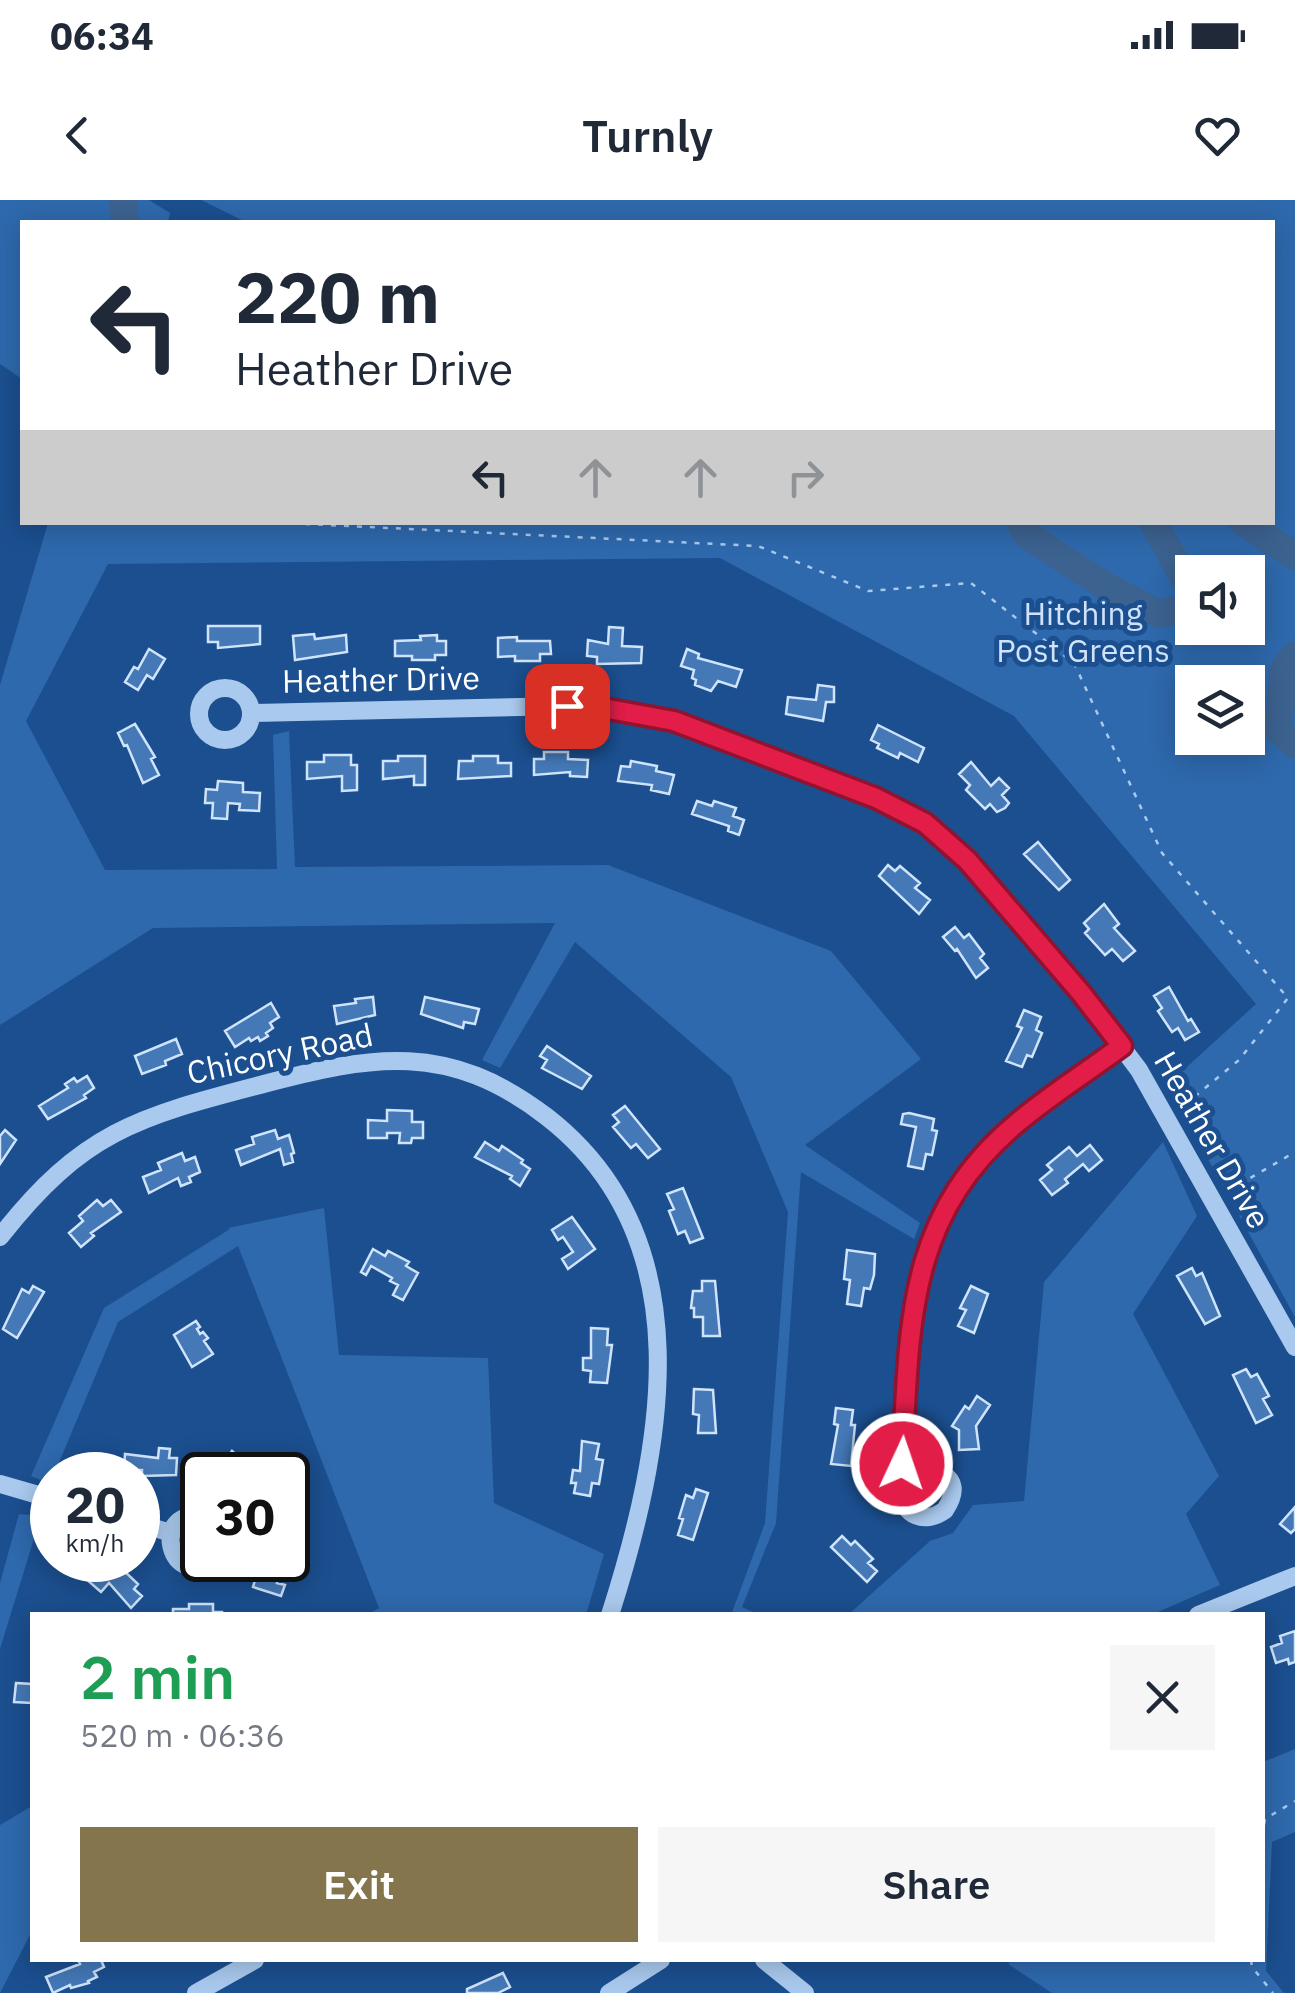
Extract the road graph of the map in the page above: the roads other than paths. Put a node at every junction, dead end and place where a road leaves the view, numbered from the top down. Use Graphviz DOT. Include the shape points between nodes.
graph roads {
  1 [pos="251,713"];
  2 [pos="1122,1046"];
  3 [pos="0,1237"];
  4 [pos="1295,1346"];
  5 [pos="902,1464"];
  6 [pos="0,1484"];
  7 [pos="30,1493"];
  8 [pos="180,1522"];
  9 [pos="160,1530"];
  10 [pos="171,1533"];
  11 [pos="180,1561"];
  12 [pos="1295,1576"];
  13 [pos="611,1612"];
  14 [pos="1205,1612"];
  15 [pos="250,1962"];
  16 [pos="658,1962"];
  17 [pos="767,1962"];
  18 [pos="196,1993"];
  19 [pos="609,1993"];
  20 [pos="806,1993"];
  1 -- 2 [label="street, Heather Drive" via="603,708 674,721 876,798 947,840"];
  2 -- 4 [label="street, Heather Drive"];
  2 -- 5 [label="street" via="1015,1124 949,1202 914,1297"];
  3 -- 13 [label="street, Chicory Road" via="38,1190 81,1153 129,1124 176,1107 381,1060 442,1064 501,1086 590,1156 634,1224 646,1259 657,1340 653,1425"];
  6 -- 7 [label="street"];
  8 -- 10 [label="street"];
  9 -- 10 [label="street"];
  10 -- 11 [label="street"];
  12 -- 14 [label="street"];
  15 -- 18 [label="street"];
  16 -- 19 [label="street"];
  17 -- 20 [label="street"];
}
